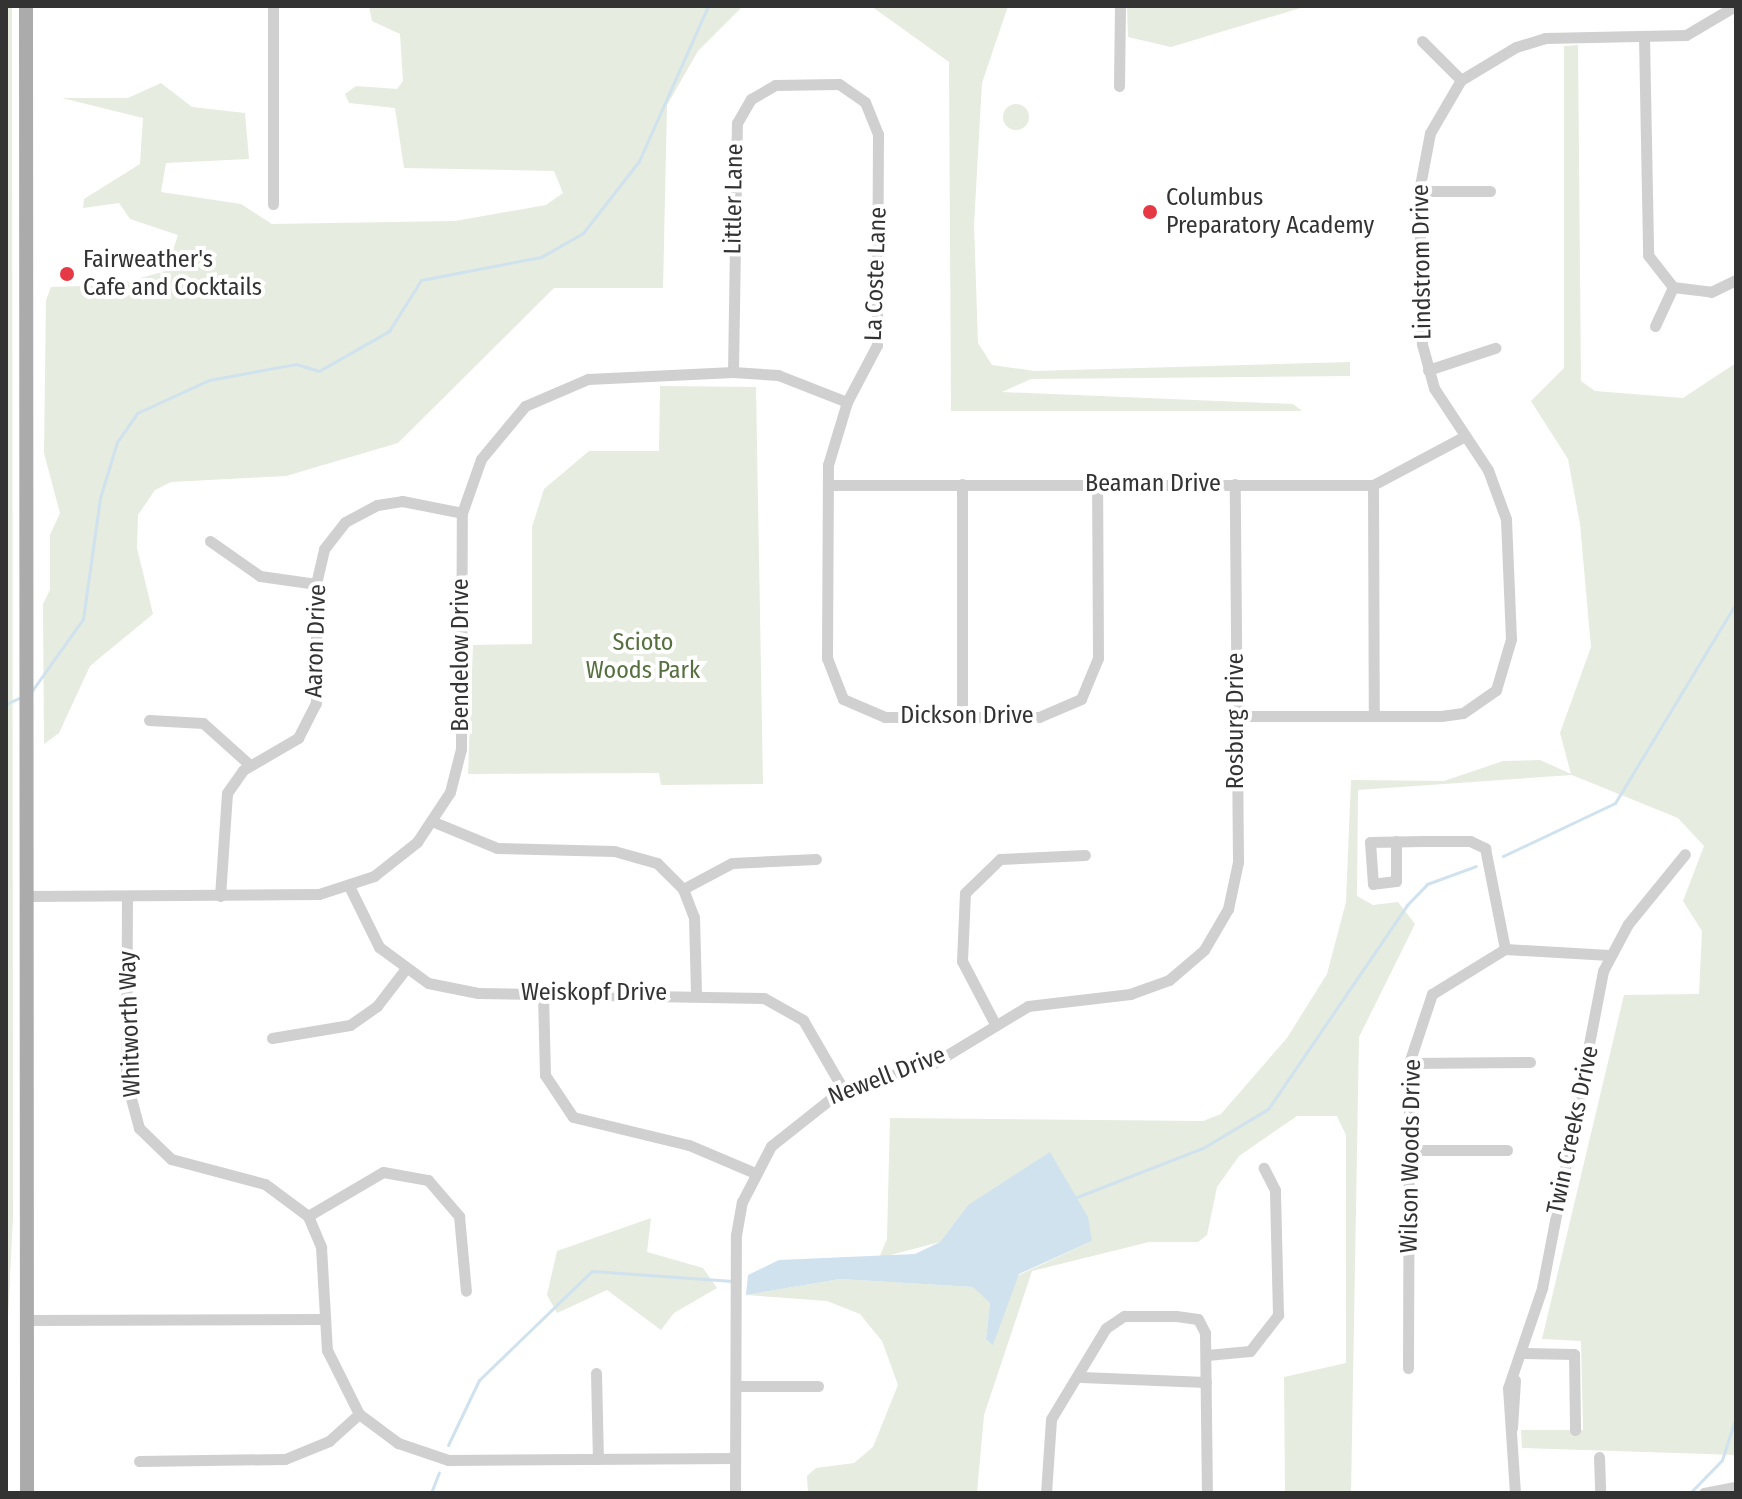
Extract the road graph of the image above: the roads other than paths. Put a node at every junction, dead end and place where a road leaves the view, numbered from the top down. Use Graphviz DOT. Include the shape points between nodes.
graph roads {
  1 [pos="26,6"];
  2 [pos="273,6"];
  3 [pos="1120,6"];
  4 [pos="1735,6"];
  5 [pos="1644,37"];
  6 [pos="1422,41"];
  7 [pos="1461,80"];
  8 [pos="1119,86"];
  9 [pos="860,96"];
  10 [pos="1419,191"];
  11 [pos="1490,191"];
  12 [pos="273,204"];
  13 [pos="1736,280"];
  14 [pos="1673,287"];
  15 [pos="1655,326"];
  16 [pos="1495,348"];
  17 [pos="1428,370"];
  18 [pos="733,372"];
  19 [pos="847,402"];
  20 [pos="1465,436"];
  21 [pos="962,484"];
  22 [pos="1097,484"];
  23 [pos="1235,484"];
  24 [pos="828,485"];
  25 [pos="1373,485"];
  26 [pos="462,513"];
  27 [pos="210,541"];
  28 [pos="316,584"];
  29 [pos="833,685"];
  30 [pos="1236,716"];
  31 [pos="1374,716"];
  32 [pos="962,717"];
  33 [pos="149,720"];
  34 [pos="250,765"];
  35 [pos="434,822"];
  36 [pos="1396,841"];
  37 [pos="1685,854"];
  38 [pos="1085,855"];
  39 [pos="816,859"];
  40 [pos="350,888"];
  41 [pos="683,889"];
  42 [pos="28,896"];
  43 [pos="127,896"];
  44 [pos="220,896"];
  45 [pos="1505,949"];
  46 [pos="1204,950"];
  47 [pos="1609,955"];
  48 [pos="404,971"];
  49 [pos="696,993"];
  50 [pos="543,994"];
  51 [pos="995,1024"];
  52 [pos="272,1038"];
  53 [pos="1530,1062"];
  54 [pos="1409,1063"];
  55 [pos="843,1089"];
  56 [pos="1409,1150"];
  57 [pos="1507,1150"];
  58 [pos="1264,1168"];
  59 [pos="755,1173"];
  60 [pos="308,1216"];
  61 [pos="466,1291"];
  62 [pos="322,1319"];
  63 [pos="27,1320"];
  64 [pos="1524,1353"];
  65 [pos="1207,1355"];
  66 [pos="1408,1368"];
  67 [pos="596,1373"];
  68 [pos="1081,1377"];
  69 [pos="1206,1382"];
  70 [pos="736,1386"];
  71 [pos="818,1386"];
  72 [pos="359,1414"];
  73 [pos="1575,1430"];
  74 [pos="1599,1457"];
  75 [pos="735,1458"];
  76 [pos="598,1459"];
  77 [pos="139,1461"];
  78 [pos="1736,1487"];
  79 [pos="27,1493"];
  80 [pos="735,1493"];
  81 [pos="1046,1493"];
  82 [pos="1207,1493"];
  83 [pos="1515,1493"];
  84 [pos="1600,1493"];
  85 [pos="1704,1493"];
  1 -- 42 [label="main road"];
  2 -- 12 [label="street"];
  3 -- 8 [label="street"];
  4 -- 5 [label="street" via="1708,28"];
  5 -- 7 [label="street" via="1545,38"];
  5 -- 14 [label="street" via="1645,233 1655,269"];
  6 -- 7 [label="street"];
  7 -- 10 [label="street, Lindstrom Drive" via="1430,133"];
  9 -- 18 [label="street, Littler Lane" via="828,82 775,85 751,99 737,123"];
  9 -- 19 [label="street, La Coste Lane" via="878,134 877,345"];
  10 -- 11 [label="street"];
  10 -- 17 [label="street, Lindstrom Drive" via="1419,316"];
  13 -- 14 [label="street" via="1711,292"];
  14 -- 15 [label="street"];
  16 -- 17 [label="street"];
  17 -- 20 [label="street, Lindstrom Drive"];
  18 -- 19 [label="street, Bendelow Drive" via="778,375"];
  18 -- 26 [label="street, Bendelow Drive" via="624,374 556,389 501,430"];
  19 -- 24 [label="street, La Coste Lane"];
  20 -- 25 [label="street, Beaman Drive"];
  20 -- 31 [label="street, Lindstrom Drive" via="1499,495 1510,542 1505,674 1463,713"];
  21 -- 22 [label="street, Beaman Drive"];
  21 -- 24 [label="street, Beaman Drive"];
  21 -- 32 [label="street"];
  22 -- 23 [label="street, Beaman Drive"];
  22 -- 32 [label="street, Dickson Drive" via="1098,658 1090,687 1053,714"];
  23 -- 25 [label="street, Beaman Drive"];
  23 -- 30 [label="street, Rosburg Drive"];
  24 -- 29 [label="street, La Coste Lane" via="827,658"];
  25 -- 31 [label="street"];
  26 -- 28 [label="street, Aaron Drive" via="402,501 365,509 331,539"];
  26 -- 35 [label="street, Bendelow Drive" via="461,749"];
  27 -- 28 [label="street" via="260,576"];
  28 -- 34 [label="street, Aaron Drive" via="312,716 286,748"];
  29 -- 32 [label="street, Dickson Drive" via="870,714"];
  30 -- 31 [label="street, Lindstrom Drive"];
  30 -- 46 [label="street, Rosburg Drive" via="1236,874 1228,909"];
  33 -- 34 [label="street" via="203,723"];
  34 -- 44 [label="street" via="222,807"];
  35 -- 40 [label="street, Bendelow Drive" via="398,862"];
  35 -- 41 [label="street" via="518,852 636,853"];
  36 -- 45 [label="street" via="1470,841 1485,848"];
  37 -- 47 [label="street, Twin Creeks Drive"];
  38 -- 51 [label="street" via="1000,859 969,885 962,961"];
  39 -- 41 [label="street" via="732,863"];
  40 -- 44 [label="street, Bendelow Drive"];
  40 -- 48 [label="street, Weiskopf Drive" via="379,947"];
  41 -- 49 [label="street" via="694,917"];
  42 -- 43 [label="street, Bendelow Drive"];
  42 -- 63 [label="main road"];
  43 -- 44 [label="street, Bendelow Drive"];
  43 -- 60 [label="street, Whitworth Way" via="126,1080 139,1128 171,1159 265,1184"];
  45 -- 47 [label="street"];
  45 -- 54 [label="street, Wilson Woods Drive" via="1442,981"];
  46 -- 51 [label="street, Newell Drive" via="1153,987 1028,1006"];
  47 -- 64 [label="street, Twin Creeks Drive"];
  48 -- 50 [label="street, Weiskopf Drive" via="458,992"];
  48 -- 52 [label="street" via="377,1006 350,1025"];
  49 -- 50 [label="street, Weiskopf Drive"];
  49 -- 55 [label="street, Weiskopf Drive" via="746,994 788,1009 817,1037"];
  50 -- 59 [label="street" via="545,1075 573,1117 689,1145"];
  51 -- 55 [label="street, Newell Drive" via="934,1063"];
  53 -- 54 [label="street"];
  54 -- 56 [label="street, Wilson Woods Drive"];
  55 -- 59 [label="street, Newell Drive" via="792,1124"];
  56 -- 57 [label="street"];
  56 -- 66 [label="street, Wilson Woods Drive"];
  58 -- 65 [label="street" via="1275,1190 1278,1315 1250,1351"];
  59 -- 70 [label="street, Newell Drive" via="742,1202 734,1272"];
  60 -- 61 [label="street" via="383,1172 428,1180 459,1216"];
  60 -- 62 [label="street" via="321,1247"];
  62 -- 63 [label="street"];
  62 -- 72 [label="street" via="333,1369"];
  63 -- 79 [label="main road"];
  64 -- 73 [label="street" via="1574,1354"];
  64 -- 83 [label="street, Twin Creeks Drive" via="1515,1380"];
  65 -- 68 [label="street" via="1204,1327 1194,1317 1124,1316 1106,1328"];
  65 -- 69 [label="street"];
  67 -- 76 [label="street"];
  68 -- 69 [label="street"];
  68 -- 81 [label="street" via="1048,1429"];
  69 -- 82 [label="street"];
  70 -- 71 [label="street"];
  70 -- 75 [label="street, Newell Drive"];
  72 -- 76 [label="street" via="398,1443 448,1460"];
  72 -- 77 [label="street" via="329,1441 285,1459"];
  74 -- 84 [label="street"];
  75 -- 76 [label="street"];
  75 -- 80 [label="street, Newell Drive"];
  78 -- 85 [label="street"];
}
